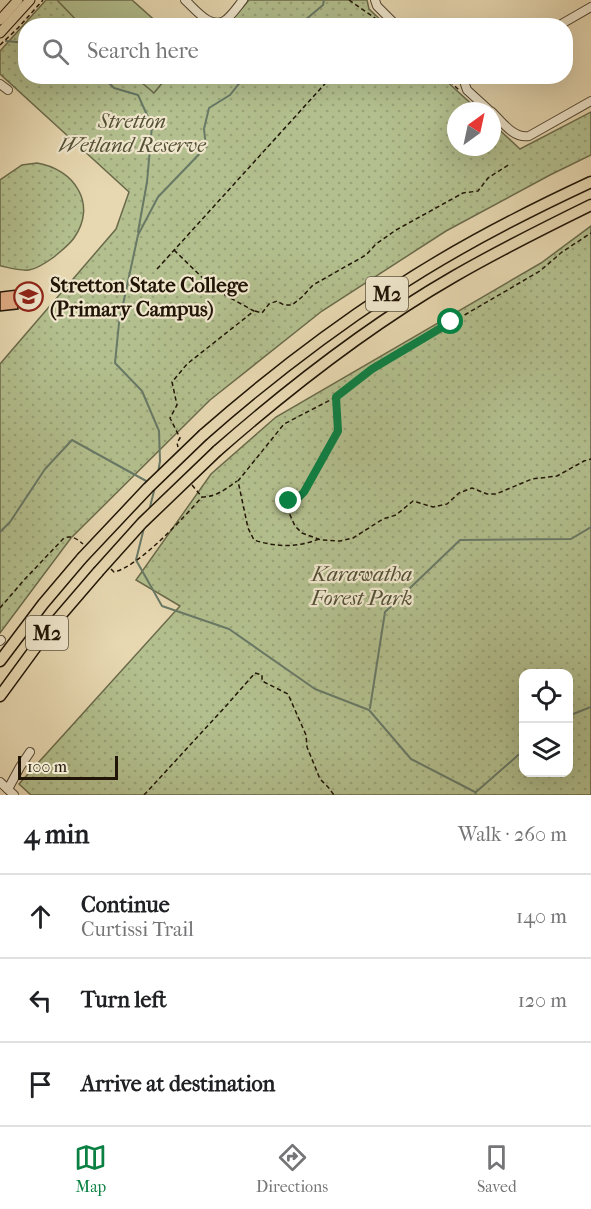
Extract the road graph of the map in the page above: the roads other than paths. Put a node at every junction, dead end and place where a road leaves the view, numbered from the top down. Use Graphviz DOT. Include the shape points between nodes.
graph roads {
  1 [pos="18,0"];
  2 [pos="30,0"];
  3 [pos="185,0"];
  4 [pos="243,0"];
  5 [pos="375,0"];
  6 [pos="591,7"];
  7 [pos="205,18"];
  8 [pos="228,18"];
  9 [pos="389,18"];
  10 [pos="572,18"];
  11 [pos="0,20"];
  12 [pos="0,33"];
  13 [pos="0,84"];
  14 [pos="466,84"];
  15 [pos="8,90"];
  16 [pos="591,101"];
  17 [pos="480,102"];
  18 [pos="501,121"];
  19 [pos="591,182"];
  20 [pos="591,206"];
  21 [pos="0,661"];
  22 [pos="0,696"];
  23 [pos="30,752"];
  24 [pos="0,782"];
  25 [pos="11,792"];
  1 -- 11 [label="main road"];
  2 -- 12 [label="main road"];
  3 -- 7 [label="street"];
  4 -- 8 [label="street"];
  5 -- 9 [label="street"];
  6 -- 10 [label="street"];
  13 -- 15 [label="street"];
  14 -- 17 [label="street"];
  16 -- 18 [label="street" via="529,136 516,135"];
  19 -- 21 [label="highway, M2, bridge" via="484,236 391,291 294,359 203,435 141,495 82,558"];
  20 -- 22 [label="highway, M2, bridge" via="451,278 386,319 290,389 216,451 149,516 49,629"];
  23 -- 25 [label="street"];
  24 -- 25 [label="street"];
}
